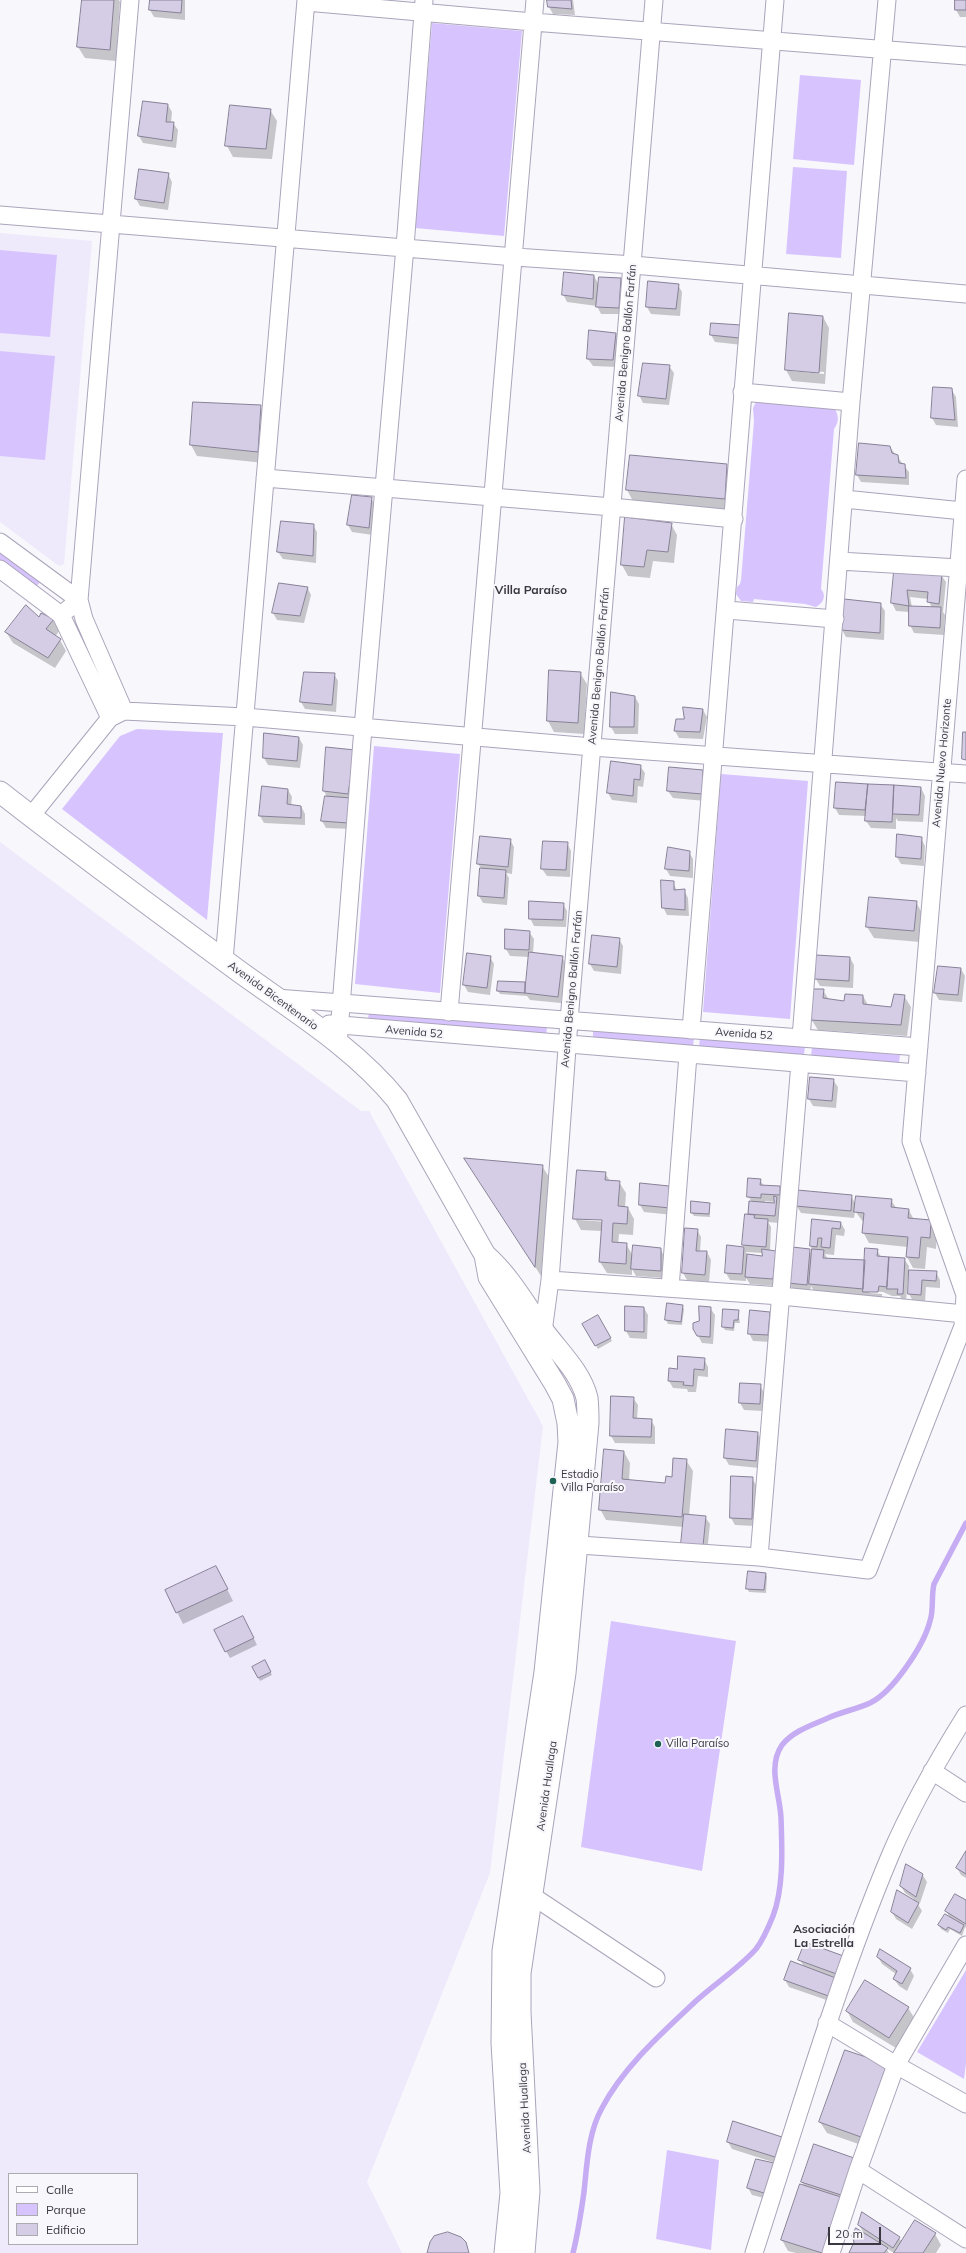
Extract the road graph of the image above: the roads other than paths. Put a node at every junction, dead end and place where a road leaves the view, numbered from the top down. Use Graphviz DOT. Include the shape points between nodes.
graph roads {
  1 [pos="130,0"];
  2 [pos="535,0"];
  3 [pos="654,0"];
  4 [pos="775,0"];
  5 [pos="887,0"];
  6 [pos="306,1"];
  7 [pos="423,6"];
  8 [pos="533,22"];
  9 [pos="652,32"];
  10 [pos="772,41"];
  11 [pos="883,50"];
  12 [pos="966,56"];
  13 [pos="0,215"];
  14 [pos="111,225"];
  15 [pos="285,237"];
  16 [pos="405,247"];
  17 [pos="515,257"];
  18 [pos="633,265"];
  19 [pos="753,276"];
  20 [pos="862,286"];
  21 [pos="966,294"];
  22 [pos="742,392"];
  23 [pos="851,402"];
  24 [pos="265,478"];
  25 [pos="966,479"];
  26 [pos="383,489"];
  27 [pos="493,498"];
  28 [pos="844,499"];
  29 [pos="612,507"];
  30 [pos="964,511"];
  31 [pos="734,519"];
  32 [pos="964,530"];
  33 [pos="0,542"];
  34 [pos="839,561"];
  35 [pos="959,568"];
  36 [pos="0,570"];
  37 [pos="79,600"];
  38 [pos="727,610"];
  39 [pos="61,615"];
  40 [pos="834,619"];
  41 [pos="117,714"];
  42 [pos="245,717"];
  43 [pos="363,728"];
  44 [pos="473,737"];
  45 [pos="592,747"];
  46 [pos="712,756"];
  47 [pos="824,764"];
  48 [pos="941,772"];
  49 [pos="966,774"];
  50 [pos="0,792"];
  51 [pos="31,816"];
  52 [pos="224,960"];
  53 [pos="276,998"];
  54 [pos="342,1002"];
  55 [pos="449,1012"];
  56 [pos="569,1021"];
  57 [pos="691,1030"];
  58 [pos="339,1035"];
  59 [pos="801,1038"];
  60 [pos="567,1045"];
  61 [pos="918,1047"];
  62 [pos="688,1055"];
  63 [pos="800,1063"];
  64 [pos="917,1073"];
  65 [pos="486,1255"];
  66 [pos="550,1280"];
  67 [pos="670,1288"];
  68 [pos="781,1296"];
  69 [pos="964,1314"];
  70 [pos="544,1332"];
  71 [pos="537,1355"];
  72 [pos="567,1544"];
  73 [pos="759,1557"];
  74 [pos="966,1715"];
  75 [pos="932,1772"];
  76 [pos="966,1792"];
  77 [pos="522,1892"];
  78 [pos="966,1945"];
  79 [pos="656,1978"];
  80 [pos="827,2023"];
  81 [pos="896,2065"];
  82 [pos="966,2104"];
  83 [pos="858,2170"];
  84 [pos="966,2239"];
  85 [pos="505,2253"];
  86 [pos="524,2253"];
  87 [pos="754,2253"];
  88 [pos="831,2253"];
  1 -- 14 [label="street"];
  2 -- 8 [label="street"];
  3 -- 9 [label="street, Avenida Benigno Ballón Farfán"];
  4 -- 10 [label="street"];
  5 -- 11 [label="street"];
  6 -- 7 [label="street"];
  6 -- 15 [label="street"];
  7 -- 8 [label="street"];
  7 -- 16 [label="street"];
  8 -- 9 [label="street"];
  8 -- 17 [label="street"];
  9 -- 10 [label="street"];
  9 -- 18 [label="street, Avenida Benigno Ballón Farfán"];
  10 -- 11 [label="street"];
  10 -- 19 [label="street"];
  11 -- 12 [label="street"];
  11 -- 20 [label="street"];
  13 -- 14 [label="street"];
  14 -- 15 [label="street"];
  14 -- 37 [label="street"];
  15 -- 16 [label="street"];
  15 -- 24 [label="street"];
  16 -- 17 [label="street"];
  16 -- 26 [label="street"];
  17 -- 18 [label="street"];
  17 -- 27 [label="street"];
  18 -- 19 [label="street"];
  18 -- 29 [label="street, Avenida Benigno Ballón Farfán"];
  19 -- 20 [label="street"];
  19 -- 22 [label="street"];
  20 -- 21 [label="street"];
  20 -- 23 [label="street"];
  22 -- 23 [label="street"];
  22 -- 31 [label="street"];
  23 -- 28 [label="street"];
  24 -- 26 [label="street"];
  24 -- 42 [label="street"];
  25 -- 30 [label="street, Avenida Nuevo Horizonte"];
  26 -- 27 [label="street"];
  26 -- 43 [label="street"];
  27 -- 29 [label="street"];
  27 -- 44 [label="street"];
  28 -- 30 [label="street"];
  28 -- 34 [label="street"];
  29 -- 31 [label="street"];
  29 -- 45 [label="street, Avenida Benigno Ballón Farfán"];
  30 -- 32 [label="street, Avenida Nuevo Horizonte"];
  31 -- 38 [label="street"];
  32 -- 35 [label="street, Avenida Nuevo Horizonte"];
  33 -- 37 [label="street"];
  34 -- 35 [label="street"];
  34 -- 40 [label="street"];
  35 -- 48 [label="street, Avenida Nuevo Horizonte"];
  36 -- 39 [label="street"];
  37 -- 39 [label="street"];
  37 -- 41 [label="street"];
  38 -- 40 [label="street"];
  38 -- 46 [label="street"];
  39 -- 41 [label="street"];
  40 -- 47 [label="street"];
  41 -- 42 [label="street"];
  41 -- 51 [label="street"];
  42 -- 43 [label="street"];
  42 -- 52 [label="street"];
  43 -- 44 [label="street"];
  43 -- 54 [label="street"];
  44 -- 45 [label="street"];
  44 -- 55 [label="street"];
  45 -- 46 [label="street"];
  45 -- 56 [label="street, Avenida Benigno Ballón Farfán"];
  46 -- 47 [label="street"];
  46 -- 57 [label="street"];
  47 -- 48 [label="street"];
  47 -- 59 [label="street"];
  48 -- 49 [label="street"];
  48 -- 61 [label="street, Avenida Nuevo Horizonte"];
  50 -- 51 [label="main road, Avenida Bicentenario"];
  51 -- 52 [label="main road, Avenida Bicentenario"];
  52 -- 53 [label="main road, Avenida Bicentenario"];
  53 -- 54 [label="street, Avenida 52"];
  53 -- 58 [label="main road, Avenida Bicentenario" via="310,1021"];
  54 -- 55 [label="street, Avenida 52"];
  54 -- 58 [label="street"];
  55 -- 56 [label="street, Avenida 52"];
  56 -- 57 [label="street, Avenida 52"];
  56 -- 60 [label="street, Avenida Benigno Ballón Farfán"];
  57 -- 59 [label="street, Avenida 52"];
  58 -- 60 [label="street, Avenida 52"];
  58 -- 65 [label="main road, Avenida Bicentenario" via="397,1100"];
  59 -- 61 [label="street, Avenida 52"];
  60 -- 62 [label="street, Avenida 52"];
  60 -- 66 [label="street, Avenida Benigno Ballón Farfán"];
  61 -- 64 [label="street, Avenida Nuevo Horizonte"];
  62 -- 63 [label="street, Avenida 52"];
  62 -- 67 [label="street"];
  63 -- 64 [label="street, Avenida 52"];
  63 -- 68 [label="street"];
  64 -- 69 [label="street, Avenida Nuevo Horizonte" via="911,1141 965,1295"];
  65 -- 70 [label="main road, Avenida Bicentenario" via="501,1269"];
  65 -- 71 [label="main road, Avenida Bicentenario" via="489,1278"];
  66 -- 67 [label="street"];
  66 -- 70 [label="street, Avenida Benigno Ballón Farfán"];
  67 -- 68 [label="street"];
  68 -- 69 [label="street"];
  68 -- 73 [label="street"];
  69 -- 73 [label="street, Avenida Nuevo Horizonte" via="963,1326 868,1570"];
  70 -- 71 [label="street, Avenida Benigno Ballón Farfán"];
  70 -- 72 [label="main road, Avenida Huallaga" via="569,1364 586,1398 588,1423"];
  71 -- 72 [label="main road, Avenida Huallaga" via="562,1399 568,1423"];
  72 -- 73 [label="street"];
  72 -- 77 [label="main road, Avenida Huallaga" via="565,1673"];
  74 -- 75 [label="street"];
  75 -- 76 [label="street"];
  75 -- 80 [label="street" via="890,1855"];
  77 -- 79 [label="street"];
  77 -- 85 [label="main road, Avenida Huallaga" via="503,1951 502,2043 511,2193"];
  77 -- 86 [label="main road, Avenida Huallaga" via="520,2012 529,2191"];
  78 -- 81 [label="street"];
  80 -- 81 [label="street"];
  80 -- 87 [label="street"];
  81 -- 82 [label="street"];
  81 -- 83 [label="street"];
  83 -- 84 [label="street"];
  83 -- 88 [label="street"];
}
